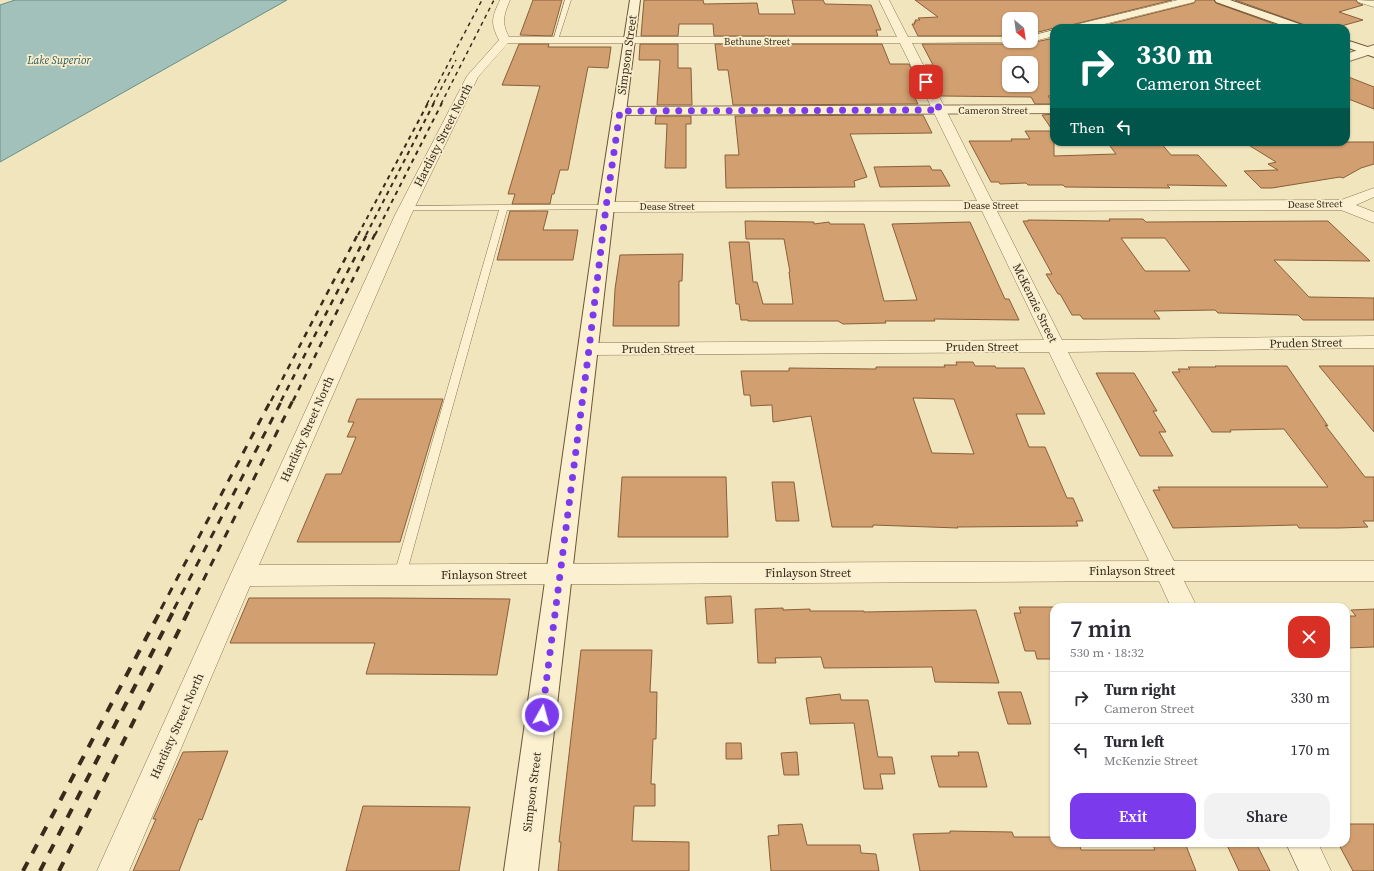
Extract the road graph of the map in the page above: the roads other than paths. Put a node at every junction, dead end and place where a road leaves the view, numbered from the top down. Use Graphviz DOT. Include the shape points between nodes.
graph roads {
  1 [pos="506,0"];
  2 [pos="568,0"];
  3 [pos="635,0"];
  4 [pos="884,0"];
  5 [pos="1190,0"];
  6 [pos="1220,0"];
  7 [pos="1362,0"];
  8 [pos="1374,4"];
  9 [pos="1091,24"];
  10 [pos="1290,24"];
  11 [pos="1050,34"];
  12 [pos="1038,37"];
  13 [pos="505,40"];
  14 [pos="556,40"];
  15 [pos="1002,40"];
  16 [pos="630,41"];
  17 [pos="904,41"];
  18 [pos="1350,44"];
  19 [pos="1372,51"];
  20 [pos="1350,57"];
  21 [pos="940,110"];
  22 [pos="1050,110"];
  23 [pos="620,111"];
  24 [pos="1374,192"];
  25 [pos="987,205"];
  26 [pos="1343,205"];
  27 [pos="504,207"];
  28 [pos="606,207"];
  29 [pos="406,208"];
  30 [pos="1374,218"];
  31 [pos="1374,342"];
  32 [pos="1057,346"];
  33 [pos="589,349"];
  34 [pos="1166,570"];
  35 [pos="1374,571"];
  36 [pos="560,574"];
  37 [pos="400,575"];
  38 [pos="242,576"];
  39 [pos="1182,603"];
  40 [pos="1304,847"];
  41 [pos="113,871"];
  42 [pos="522,871"];
  43 [pos="1315,871"];
  1 -- 13 [label="street" via="496,20"];
  2 -- 14 [label="lane"];
  3 -- 16 [label="main road, Simpson Street"];
  4 -- 17 [label="street, McKenzie Street"];
  5 -- 9 [label="street"];
  6 -- 10 [label="main road"];
  7 -- 8 [label="street"];
  11 -- 12 [label="street"];
  13 -- 14 [label="street, Bethune Street"];
  13 -- 29 [label="street, Hardisty Street North" via="473,76"];
  14 -- 16 [label="street, Bethune Street"];
  15 -- 17 [label="street, Bethune Street"];
  16 -- 17 [label="street, Bethune Street"];
  16 -- 23 [label="main road, Simpson Street"];
  17 -- 21 [label="street, McKenzie Street"];
  18 -- 19 [label="main road"];
  19 -- 20 [label="main road"];
  21 -- 22 [label="main road, Cameron Street"];
  21 -- 23 [label="main road, Cameron Street"];
  21 -- 25 [label="street, McKenzie Street"];
  23 -- 28 [label="main road, Simpson Street"];
  24 -- 26 [label="street, Dease Street"];
  25 -- 26 [label="street, Dease Street"];
  25 -- 28 [label="street, Dease Street"];
  25 -- 32 [label="street, McKenzie Street"];
  26 -- 30 [label="street"];
  27 -- 28 [label="lane"];
  27 -- 29 [label="lane"];
  27 -- 37 [label="lane"];
  28 -- 33 [label="main road, Simpson Street"];
  29 -- 38 [label="street, Hardisty Street North"];
  31 -- 32 [label="street, Pruden Street"];
  32 -- 33 [label="street, Pruden Street"];
  32 -- 34 [label="street, McKenzie Street"];
  33 -- 36 [label="main road, Simpson Street"];
  34 -- 35 [label="street, Finlayson Street"];
  34 -- 36 [label="street, Finlayson Street"];
  34 -- 39 [label="street, McKenzie Street"];
  36 -- 37 [label="street, Finlayson Street"];
  36 -- 42 [label="main road, Simpson Street"];
  37 -- 38 [label="street, Finlayson Street"];
  38 -- 41 [label="street, Hardisty Street North"];
  40 -- 43 [label="street"];
}
